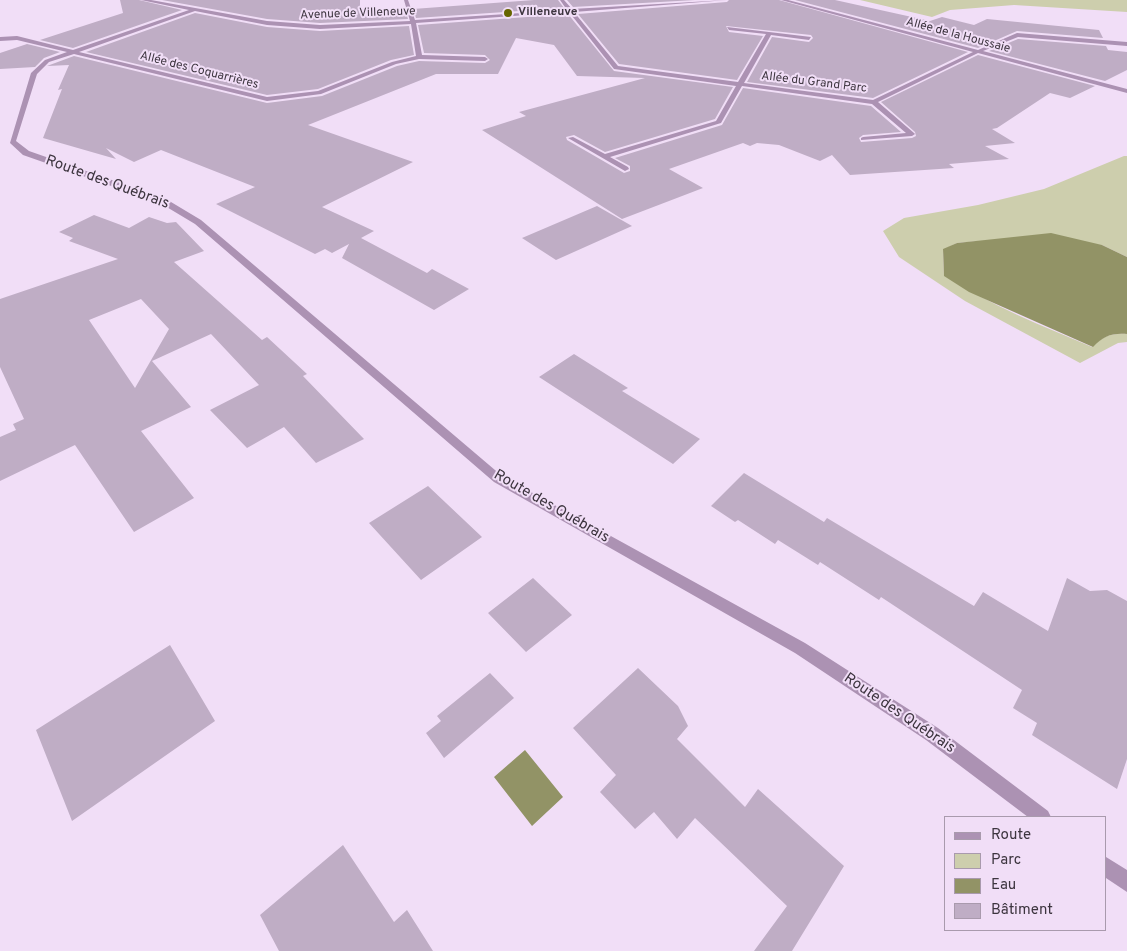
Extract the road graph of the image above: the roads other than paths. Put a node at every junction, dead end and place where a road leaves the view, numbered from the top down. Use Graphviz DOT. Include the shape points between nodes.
graph roads {
  1 [pos="143,0"];
  2 [pos="406,0"];
  3 [pos="562,0"];
  4 [pos="725,0"];
  5 [pos="783,0"];
  6 [pos="195,10"];
  7 [pos="572,11"];
  8 [pos="413,22"];
  9 [pos="729,28"];
  10 [pos="769,33"];
  11 [pos="809,38"];
  12 [pos="0,39"];
  13 [pos="1127,44"];
  14 [pos="72,51"];
  15 [pos="977,52"];
  16 [pos="420,58"];
  17 [pos="485,60"];
  18 [pos="740,84"];
  19 [pos="1127,91"];
  20 [pos="874,102"];
  21 [pos="571,138"];
  22 [pos="863,139"];
  23 [pos="604,157"];
  24 [pos="625,169"];
  25 [pos="1041,816"];
  26 [pos="1107,867"];
  27 [pos="1127,882"];
  1 -- 6 [label="street, Avenue de Villeneuve"];
  2 -- 8 [label="street"];
  3 -- 7 [label="street, Allée du Grand Parc"];
  4 -- 7 [label="street, Avenue de Villeneuve"];
  5 -- 15 [label="street, Allée de la Houssaie"];
  6 -- 8 [label="street, Avenue de Villeneuve" via="292,26"];
  6 -- 14 [label="street"];
  7 -- 8 [label="street, Avenue de Villeneuve"];
  7 -- 18 [label="street, Allée du Grand Parc" via="616,68"];
  8 -- 16 [label="street"];
  9 -- 10 [label="street"];
  10 -- 11 [label="street"];
  10 -- 18 [label="street"];
  12 -- 14 [label="street, Allée des Coquarrières" via="17,38"];
  13 -- 15 [label="street, Allée du Grand Parc" via="1017,35"];
  14 -- 16 [label="street, Allée des Coquarrières" via="267,99 319,93 394,63"];
  14 -- 25 [label="street, Route des Québrais" via="47,61 34,73 9,142 26,154 163,201 198,222 498,479 800,648 932,734"];
  15 -- 19 [label="street, Allée de la Houssaie"];
  15 -- 20 [label="street, Allée du Grand Parc"];
  16 -- 17 [label="street, Allée des Coquarrières"];
  18 -- 20 [label="street, Allée du Grand Parc"];
  18 -- 23 [label="street" via="719,122"];
  20 -- 22 [label="street" via="912,134"];
  21 -- 23 [label="street"];
  23 -- 24 [label="street"];
  26 -- 27 [label="street"];
}
